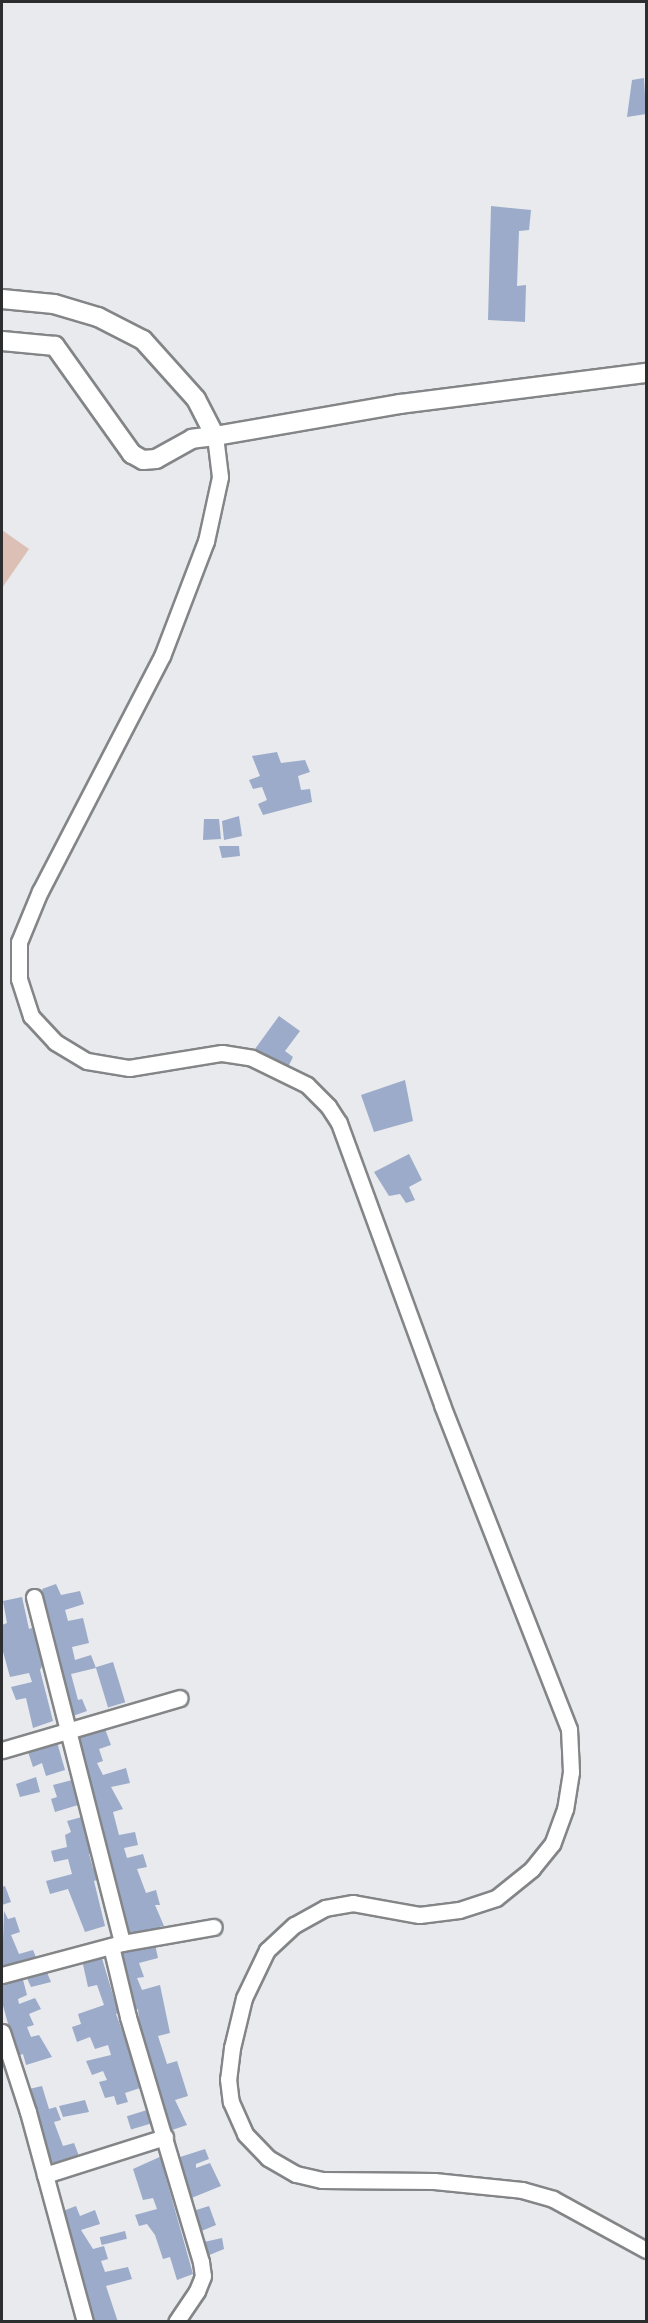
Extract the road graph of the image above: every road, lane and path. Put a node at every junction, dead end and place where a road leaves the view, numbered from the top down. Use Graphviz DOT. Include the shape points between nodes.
graph roads {
  1 [pos="2,299"];
  2 [pos="2,341"];
  3 [pos="646,373"];
  4 [pos="215,436"];
  5 [pos="34,1597"];
  6 [pos="180,1698"];
  7 [pos="68,1728"];
  8 [pos="2,1750"];
  9 [pos="214,1927"];
  10 [pos="117,1944"];
  11 [pos="2,1975"];
  12 [pos="2,2032"];
  13 [pos="165,2137"];
  14 [pos="45,2175"];
  15 [pos="646,2250"];
  16 [pos="85,2322"];
  17 [pos="176,2322"];
  1 -- 4 [label="street" via="54,304 98,317 143,340 196,399"];
  2 -- 4 [label="street" via="55,346 132,454 143,460 156,459 192,439"];
  3 -- 4 [label="street" via="400,404"];
  4 -- 15 [label="street" via="220,477 206,541 162,656 40,891 19,942 19,979 31,1016 55,1042 87,1061 129,1068 222,1053 252,1058 307,1084 328,1106 339,1123 442,1405 569,1729 571,1772 565,1809 552,1844 532,1869 496,1898 459,1911 419,1915 353,1903 325,1908 294,1925 267,1950 244,1998 232,2048 228,2079 231,2102 245,2134 268,2157 296,2174 322,2180 434,2181 522,2190 553,2199"];
  5 -- 7 [label="street"];
  6 -- 7 [label="street"];
  7 -- 8 [label="street"];
  7 -- 10 [label="street"];
  9 -- 10 [label="street"];
  10 -- 11 [label="street"];
  10 -- 13 [label="street" via="128,2017"];
  12 -- 14 [label="street"];
  13 -- 14 [label="street"];
  13 -- 17 [label="street" via="203,2276"];
  14 -- 16 [label="street"];
}
